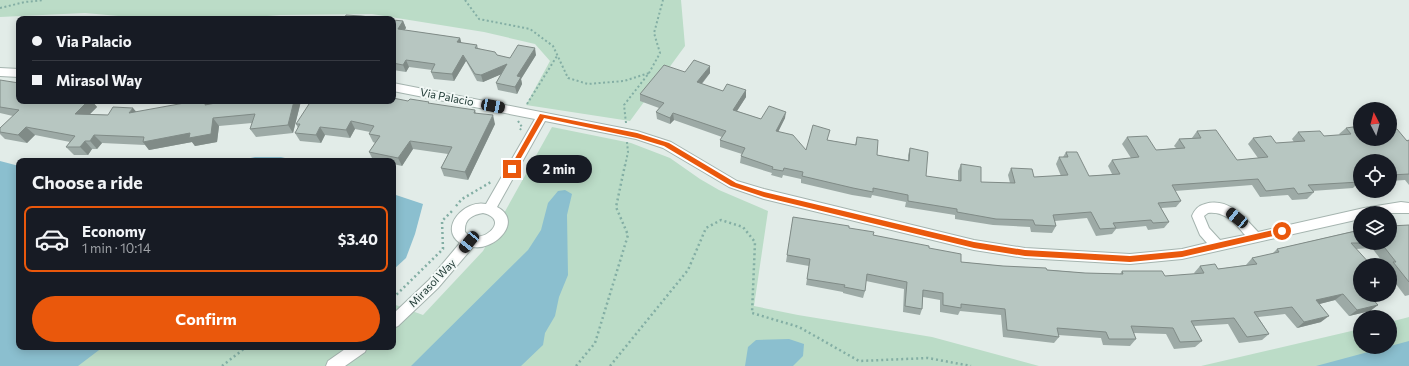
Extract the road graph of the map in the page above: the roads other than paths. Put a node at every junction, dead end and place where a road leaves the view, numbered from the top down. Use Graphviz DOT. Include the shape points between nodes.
graph roads {
  1 [pos="0,72"];
  2 [pos="16,73"];
  3 [pos="396,88"];
  4 [pos="542,116"];
  5 [pos="490,208"];
  6 [pos="1397,208"];
  7 [pos="1409,208"];
  8 [pos="1353,216"];
  9 [pos="1255,237"];
  10 [pos="469,242"];
  11 [pos="1217,246"];
  12 [pos="396,319"];
  13 [pos="356,350"];
  14 [pos="333,366"];
  1 -- 2 [label="street"];
  3 -- 4 [label="street, Via Palacio"];
  4 -- 5 [label="street"];
  4 -- 11 [label="street, Via Palacio" via="626,133 667,145 733,184 764,194 974,245 1025,253 1130,259 1182,254"];
  5 -- 10 [label="street" via="468,212 459,222 459,234"];
  5 -- 10 [label="street" via="500,214 500,230 483,242"];
  6 -- 7 [label="street"];
  8 -- 9 [label="street, Via Palacio"];
  9 -- 11 [label="street, Via Palacio"];
  9 -- 11 [label="street" via="1230,212 1213,207 1200,212 1198,216 1200,223"];
  10 -- 12 [label="street, Mirasol Way" via="442,275"];
  13 -- 14 [label="street"];
}
